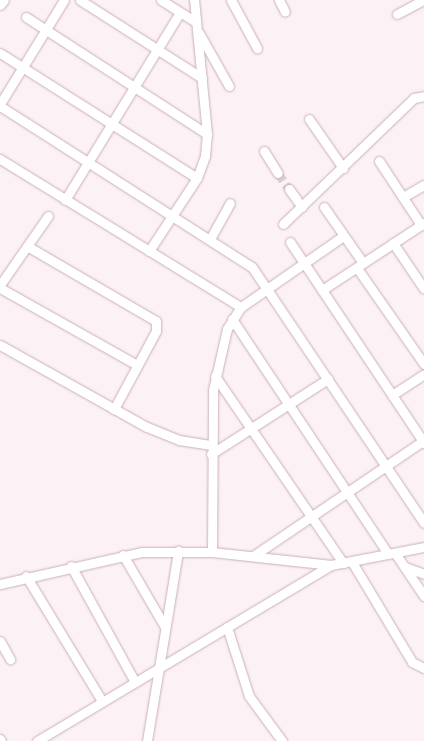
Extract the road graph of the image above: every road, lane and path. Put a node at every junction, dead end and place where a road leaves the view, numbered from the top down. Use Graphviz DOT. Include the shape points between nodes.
graph roads {
  1 [pos="4,0"];
  2 [pos="64,0"];
  3 [pos="80,0"];
  4 [pos="161,0"];
  5 [pos="194,0"];
  6 [pos="231,0"];
  7 [pos="279,0"];
  8 [pos="423,0"];
  9 [pos="406,4"];
  10 [pos="0,5"];
  11 [pos="180,12"];
  12 [pos="286,12"];
  13 [pos="397,14"];
  14 [pos="26,17"];
  15 [pos="197,26"];
  16 [pos="45,29"];
  17 [pos="257,48"];
  18 [pos="157,50"];
  19 [pos="0,54"];
  20 [pos="22,67"];
  21 [pos="202,78"];
  22 [pos="229,86"];
  23 [pos="136,87"];
  24 [pos="424,96"];
  25 [pos="0,105"];
  26 [pos="310,119"];
  27 [pos="112,124"];
  28 [pos="207,134"];
  29 [pos="264,152"];
  30 [pos="0,159"];
  31 [pos="379,161"];
  32 [pos="89,162"];
  33 [pos="343,168"];
  34 [pos="278,172"];
  35 [pos="197,178"];
  36 [pos="424,184"];
  37 [pos="290,189"];
  38 [pos="403,197"];
  39 [pos="65,200"];
  40 [pos="230,203"];
  41 [pos="302,207"];
  42 [pos="324,208"];
  43 [pos="48,216"];
  44 [pos="173,216"];
  45 [pos="284,224"];
  46 [pos="422,224"];
  47 [pos="343,236"];
  48 [pos="210,239"];
  49 [pos="290,242"];
  50 [pos="393,244"];
  51 [pos="28,246"];
  52 [pos="149,251"];
  53 [pos="304,263"];
  54 [pos="360,265"];
  55 [pos="422,284"];
  56 [pos="0,287"];
  57 [pos="268,287"];
  58 [pos="322,290"];
  59 [pos="241,307"];
  60 [pos="232,319"];
  61 [pos="0,345"];
  62 [pos="424,364"];
  63 [pos="137,365"];
  64 [pos="424,374"];
  65 [pos="215,376"];
  66 [pos="328,379"];
  67 [pos="392,396"];
  68 [pos="290,404"];
  69 [pos="114,409"];
  70 [pos="252,429"];
  71 [pos="423,442"];
  72 [pos="212,450"];
  73 [pos="386,466"];
  74 [pos="348,491"];
  75 [pos="312,516"];
  76 [pos="424,523"];
  77 [pos="424,547"];
  78 [pos="178,551"];
  79 [pos="212,552"];
  80 [pos="391,553"];
  81 [pos="123,555"];
  82 [pos="253,556"];
  83 [pos="347,562"];
  84 [pos="332,565"];
  85 [pos="71,566"];
  86 [pos="405,567"];
  87 [pos="424,574"];
  88 [pos="26,576"];
  89 [pos="0,584"];
  90 [pos="424,596"];
  91 [pos="165,627"];
  92 [pos="226,627"];
  93 [pos="0,642"];
  94 [pos="10,659"];
  95 [pos="158,668"];
  96 [pos="424,668"];
  97 [pos="135,682"];
  98 [pos="102,702"];
  99 [pos="37,741"];
  100 [pos="147,741"];
  101 [pos="282,741"];
  1 -- 10 [label="street"];
  2 -- 16 [label="street"];
  3 -- 18 [label="street"];
  4 -- 11 [label="street"];
  5 -- 15 [label="street"];
  6 -- 17 [label="street"];
  7 -- 12 [label="street"];
  8 -- 9 [label="street"];
  9 -- 13 [label="street"];
  11 -- 15 [label="street"];
  11 -- 18 [label="street"];
  14 -- 16 [label="street"];
  15 -- 21 [label="street"];
  15 -- 22 [label="street"];
  16 -- 20 [label="street"];
  16 -- 23 [label="street"];
  18 -- 21 [label="street"];
  18 -- 23 [label="street"];
  19 -- 20 [label="street"];
  20 -- 25 [label="street"];
  20 -- 27 [label="street"];
  21 -- 28 [label="street"];
  23 -- 27 [label="street"];
  23 -- 28 [label="street"];
  24 -- 33 [label="street" via="414,98"];
  25 -- 32 [label="street"];
  26 -- 33 [label="street"];
  27 -- 32 [label="street"];
  27 -- 35 [label="street"];
  28 -- 35 [label="street" via="205,156"];
  29 -- 34 [label="street"];
  30 -- 39 [label="street"];
  31 -- 38 [label="street"];
  32 -- 39 [label="street"];
  32 -- 44 [label="street"];
  33 -- 41 [label="street"];
  35 -- 44 [label="street"];
  36 -- 38 [label="street"];
  37 -- 41 [label="street"];
  38 -- 46 [label="street"];
  39 -- 52 [label="street"];
  40 -- 48 [label="street"];
  41 -- 45 [label="street"];
  42 -- 47 [label="street"];
  43 -- 51 [label="street"];
  44 -- 48 [label="street"];
  44 -- 52 [label="street"];
  46 -- 50 [label="street"];
  47 -- 53 [label="street"];
  47 -- 54 [label="street"];
  48 -- 57 [label="street" via="246,261"];
  49 -- 53 [label="street"];
  50 -- 54 [label="street"];
  50 -- 55 [label="street"];
  51 -- 56 [label="street"];
  51 -- 63 [label="street" via="152,316 156,331"];
  52 -- 59 [label="street"];
  53 -- 57 [label="street"];
  53 -- 58 [label="street"];
  54 -- 58 [label="street"];
  54 -- 62 [label="street"];
  56 -- 63 [label="street"];
  57 -- 59 [label="street"];
  57 -- 66 [label="street"];
  58 -- 67 [label="street"];
  59 -- 60 [label="street"];
  60 -- 65 [label="street"];
  60 -- 68 [label="street"];
  61 -- 69 [label="street"];
  63 -- 69 [label="street"];
  64 -- 67 [label="street"];
  65 -- 70 [label="street"];
  65 -- 72 [label="street"];
  66 -- 68 [label="street"];
  66 -- 73 [label="street"];
  67 -- 71 [label="street"];
  68 -- 70 [label="street"];
  68 -- 74 [label="street"];
  69 -- 72 [label="street" via="154,430"];
  70 -- 72 [label="street"];
  70 -- 75 [label="street"];
  71 -- 73 [label="street"];
  72 -- 79 [label="street"];
  73 -- 74 [label="street"];
  73 -- 76 [label="street"];
  74 -- 75 [label="street"];
  74 -- 80 [label="street"];
  75 -- 82 [label="street"];
  75 -- 83 [label="street"];
  77 -- 80 [label="street"];
  78 -- 79 [label="street"];
  78 -- 81 [label="street"];
  78 -- 91 [label="street"];
  79 -- 82 [label="street"];
  80 -- 83 [label="street"];
  80 -- 86 [label="street"];
  81 -- 85 [label="street"];
  81 -- 91 [label="street"];
  82 -- 84 [label="street"];
  83 -- 84 [label="street"];
  83 -- 96 [label="street" via="412,662"];
  84 -- 92 [label="street"];
  85 -- 88 [label="street"];
  85 -- 97 [label="street"];
  86 -- 87 [label="street"];
  86 -- 90 [label="street"];
  88 -- 89 [label="street"];
  88 -- 98 [label="street"];
  91 -- 95 [label="street"];
  92 -- 95 [label="street"];
  92 -- 101 [label="street" via="250,696"];
  93 -- 94 [label="street"];
  95 -- 97 [label="street"];
  95 -- 100 [label="street"];
  97 -- 98 [label="street"];
  98 -- 99 [label="street"];
}
